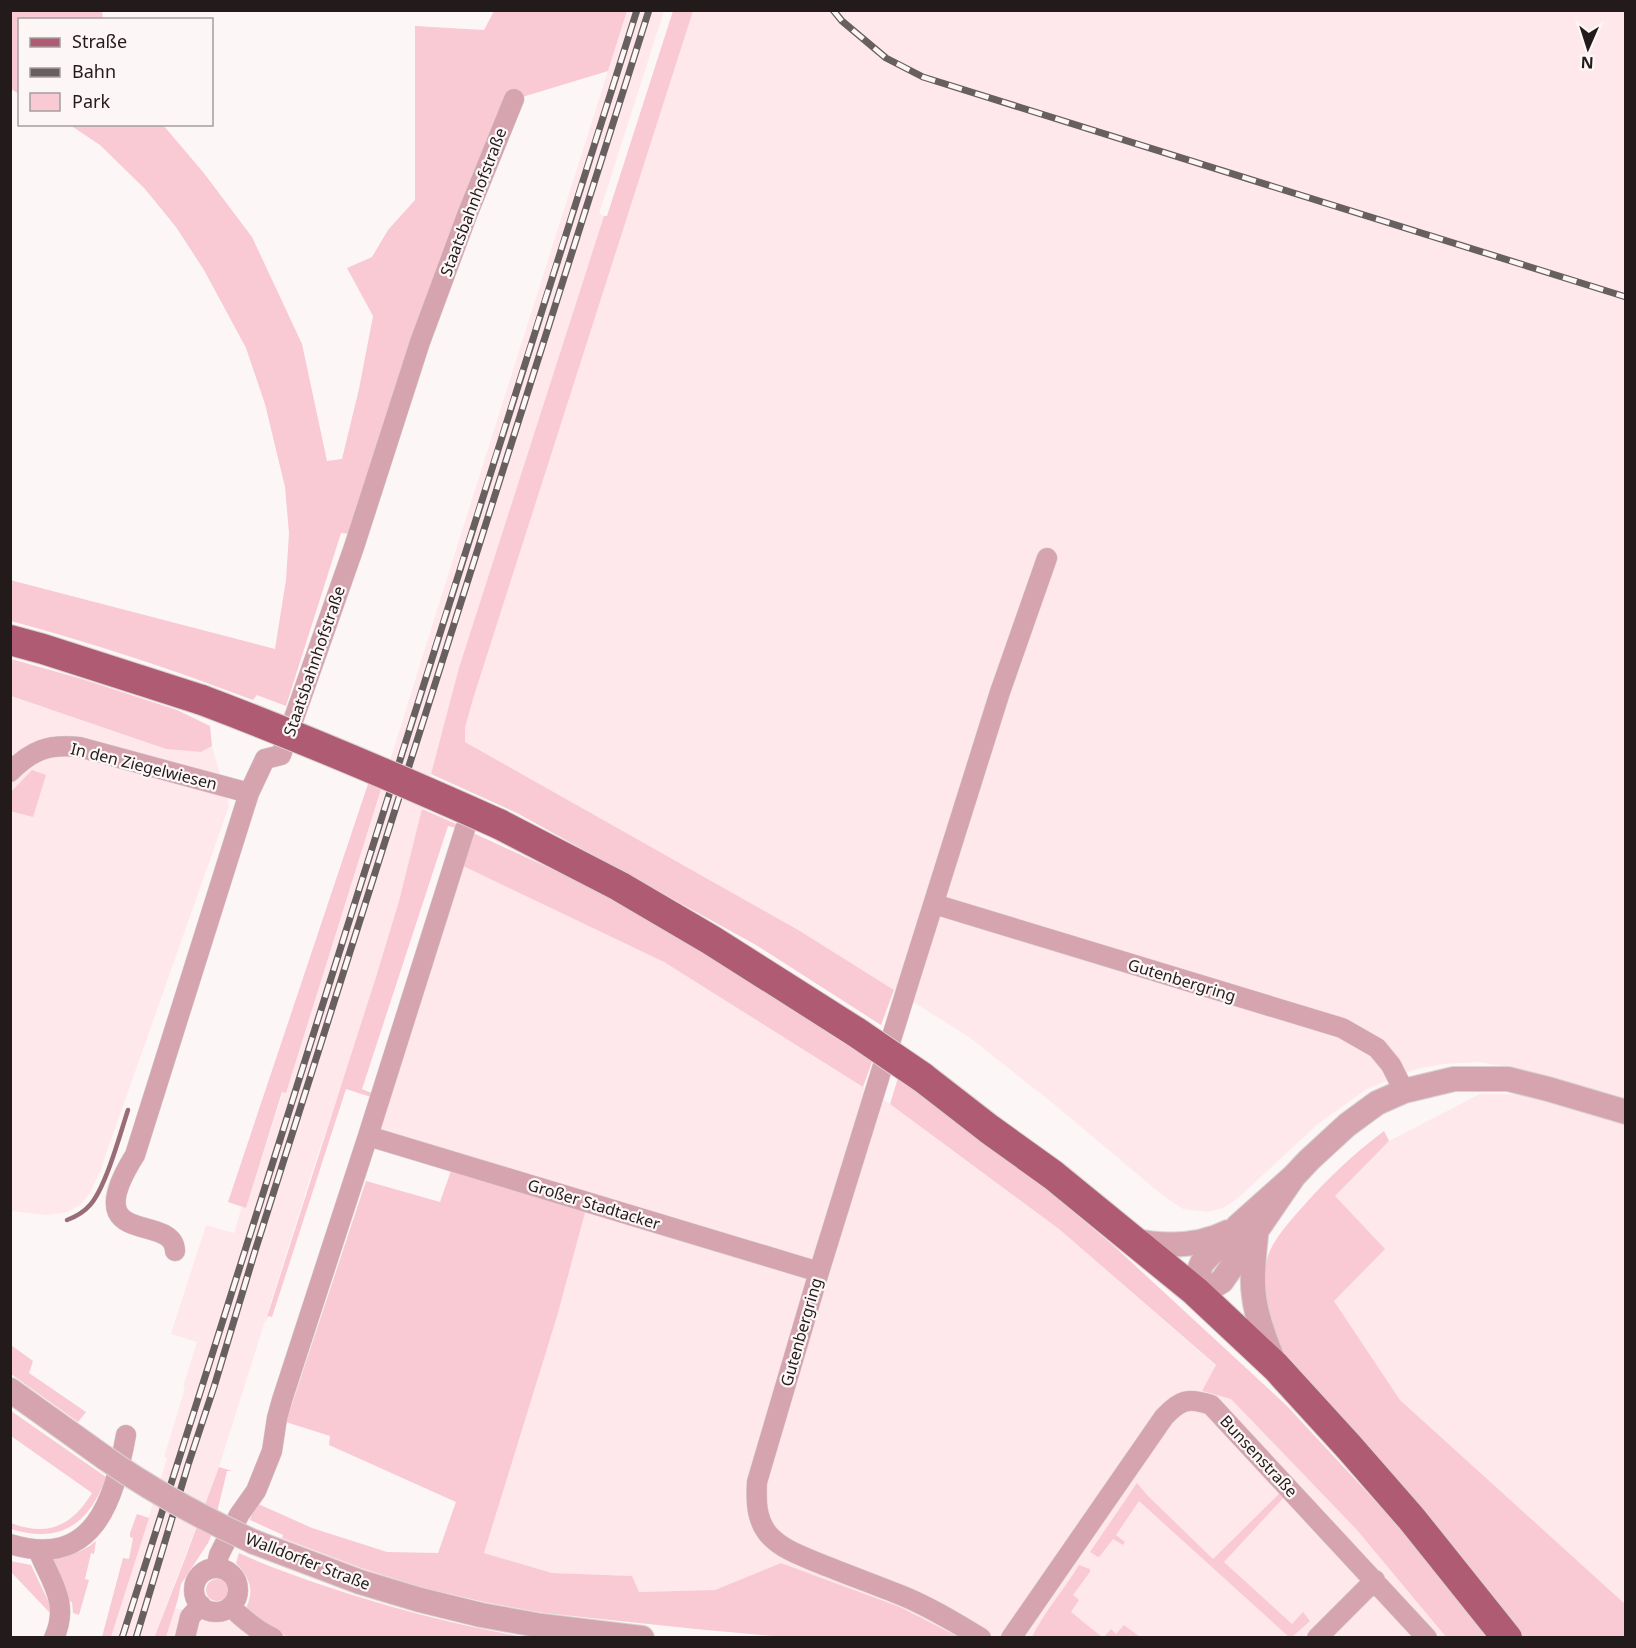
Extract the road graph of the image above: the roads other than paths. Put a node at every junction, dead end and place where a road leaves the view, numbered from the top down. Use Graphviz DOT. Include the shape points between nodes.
graph roads {
  1 [pos="514,99"];
  2 [pos="1047,558"];
  3 [pos="10,640"];
  4 [pos="10,772"];
  5 [pos="249,793"];
  6 [pos="465,829"];
  7 [pos="934,904"];
  8 [pos="1404,1091"];
  9 [pos="1626,1112"];
  10 [pos="368,1136"];
  11 [pos="1247,1229"];
  12 [pos="1131,1240"];
  13 [pos="175,1251"];
  14 [pos="819,1272"];
  15 [pos="1195,1291"];
  16 [pos="1276,1367"];
  17 [pos="10,1390"];
  18 [pos="126,1435"];
  19 [pos="10,1544"];
  20 [pos="38,1550"];
  21 [pos="216,1568"];
  22 [pos="1374,1580"];
  23 [pos="201,1605"];
  24 [pos="231,1607"];
  25 [pos="54,1638"];
  26 [pos="185,1638"];
  27 [pos="273,1638"];
  28 [pos="642,1638"];
  29 [pos="981,1638"];
  30 [pos="1011,1638"];
  31 [pos="1317,1638"];
  32 [pos="1427,1638"];
  33 [pos="1507,1638"];
  1 -- 5 [label="street, Staatsbahnhofstraße" via="420,342 281,755 265,759"];
  2 -- 7 [label="street, Gutenbergring" via="1000,692"];
  3 -- 12 [label="main road, bridge" via="202,700 352,759 498,824 619,886 922,1077 1053,1175"];
  4 -- 5 [label="street, In den Ziegelwiesen" via="37,751 79,747"];
  5 -- 13 [label="street, Staatsbahnhofstraße" via="135,1155 116,1194 116,1208 126,1221 165,1234"];
  6 -- 10 [label="street"];
  7 -- 8 [label="street, Gutenbergring" via="1342,1028 1377,1048"];
  7 -- 14 [label="street, Gutenbergring"];
  8 -- 9 [label="street" via="1454,1079 1508,1079"];
  8 -- 11 [label="street" via="1377,1103 1347,1125 1309,1160"];
  10 -- 14 [label="street, Großer Stadtacker"];
  10 -- 21 [label="street" via="282,1400 272,1450 256,1491 239,1515"];
  11 -- 12 [label="street" via="1189,1244 1153,1245"];
  11 -- 15 [label="street" via="1202,1263"];
  11 -- 16 [label="street" via="1254,1298"];
  12 -- 15 [label="main road"];
  14 -- 29 [label="street, Gutenbergring" via="757,1482 761,1522 789,1551 932,1609"];
  15 -- 16 [label="main road"];
  16 -- 33 [label="main road" via="1411,1518"];
  17 -- 28 [label="street, Walldorfer Straße, bridge" via="141,1482 254,1542 420,1600 542,1626"];
  18 -- 20 [label="street" via="119,1472 100,1518 77,1539"];
  19 -- 20 [label="street"];
  20 -- 25 [label="street" via="60,1601 61,1620"];
  21 -- 23 [label="street" via="207,1570 196,1582 196,1599"];
  21 -- 24 [label="street" via="234,1577 238,1587"];
  22 -- 30 [label="street, Bunsenstraße" via="1211,1405 1188,1401 1175,1405 1164,1416"];
  22 -- 31 [label="street"];
  22 -- 32 [label="street, Bunsenstraße"];
  23 -- 24 [label="street" via="221,1612"];
  23 -- 26 [label="street" via="190,1617"];
  24 -- 27 [label="street" via="242,1619"];
}
